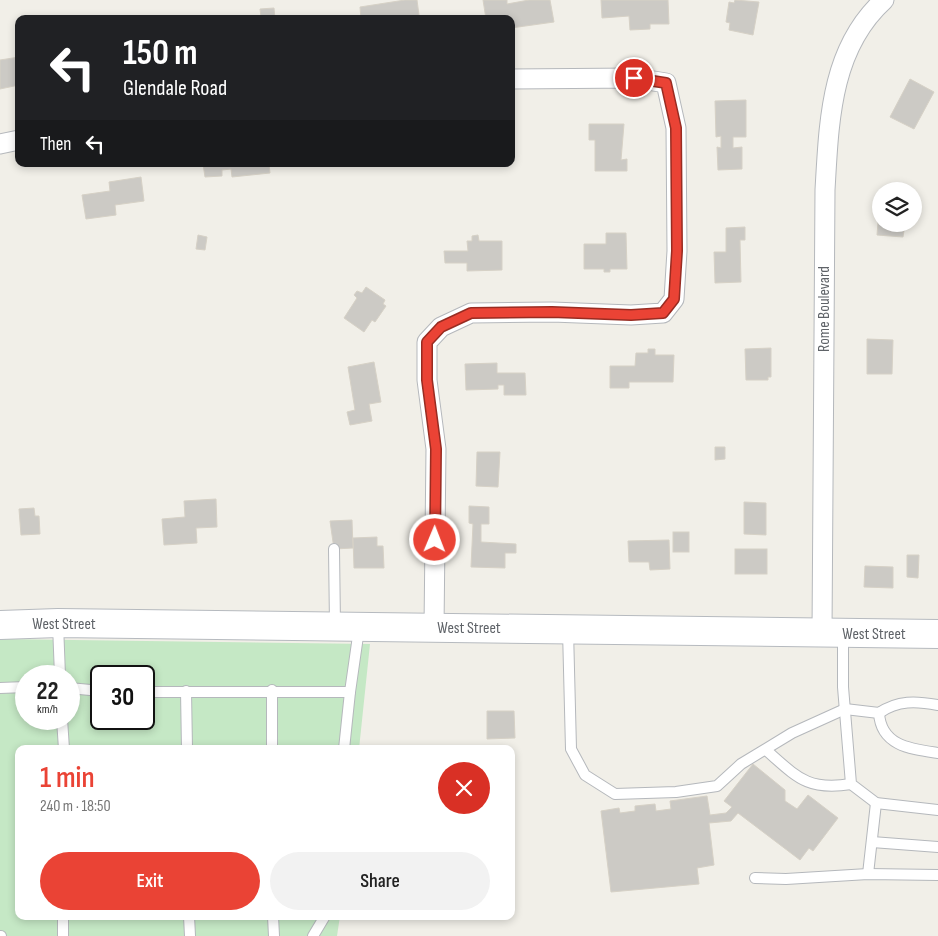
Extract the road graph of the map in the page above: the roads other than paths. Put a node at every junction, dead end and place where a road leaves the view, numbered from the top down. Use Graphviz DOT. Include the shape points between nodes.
graph roads {
  1 [pos="884,0"];
  2 [pos="515,79"];
  3 [pos="15,141"];
  4 [pos="0,144"];
  5 [pos="334,549"];
  6 [pos="58,624"];
  7 [pos="0,625"];
  8 [pos="347,628"];
  9 [pos="434,628"];
  10 [pos="568,629"];
  11 [pos="833,633"];
  12 [pos="938,634"];
  13 [pos="60,665"];
  14 [pos="0,688"];
  15 [pos="15,688"];
  16 [pos="272,690"];
  17 [pos="186,691"];
  18 [pos="155,692"];
  19 [pos="350,692"];
  20 [pos="938,705"];
  21 [pos="845,709"];
  22 [pos="879,713"];
  23 [pos="63,730"];
  24 [pos="64,745"];
  25 [pos="187,745"];
  26 [pos="272,745"];
  27 [pos="344,745"];
  28 [pos="766,750"];
  29 [pos="938,753"];
  30 [pos="851,784"];
  31 [pos="876,804"];
  32 [pos="938,810"];
  33 [pos="872,842"];
  34 [pos="938,846"];
  35 [pos="868,874"];
  36 [pos="938,875"];
  37 [pos="756,878"];
  38 [pos="63,920"];
  39 [pos="189,920"];
  40 [pos="273,920"];
  41 [pos="322,920"];
  42 [pos="62,936"];
  43 [pos="190,936"];
  44 [pos="274,936"];
  45 [pos="313,936"];
  1 -- 11 [label="street, Rome Boulevard" via="872,10 849,45 834,88 828,133 825,199"];
  2 -- 9 [label="street" via="634,78 666,83 676,128 674,299 663,313 471,313 441,327 427,342 427,380 436,449"];
  3 -- 4 [label="street"];
  5 -- 8 [label="lane"];
  6 -- 7 [label="main road, West Street"];
  6 -- 8 [label="main road, West Street"];
  6 -- 13 [label="lane"];
  8 -- 9 [label="main road, West Street"];
  8 -- 19 [label="lane"];
  9 -- 10 [label="main road, West Street"];
  10 -- 11 [label="main road, West Street"];
  10 -- 28 [label="lane" via="571,749 585,775 615,794 676,792 717,786 741,764"];
  11 -- 12 [label="main road, West Street"];
  11 -- 21 [label="lane"];
  14 -- 15 [label="lane"];
  16 -- 17 [label="lane"];
  16 -- 19 [label="lane"];
  16 -- 26 [label="lane"];
  17 -- 18 [label="lane"];
  17 -- 25 [label="lane"];
  19 -- 27 [label="lane"];
  20 -- 22 [label="lane" via="915,701 892,704"];
  21 -- 22 [label="lane"];
  21 -- 28 [label="lane" via="792,733"];
  21 -- 30 [label="lane"];
  22 -- 29 [label="lane" via="880,727 887,736 910,749"];
  23 -- 24 [label="lane"];
  28 -- 30 [label="lane" via="795,776 812,784 830,788"];
  30 -- 31 [label="lane"];
  31 -- 32 [label="lane"];
  31 -- 33 [label="lane"];
  33 -- 34 [label="lane"];
  33 -- 35 [label="lane"];
  35 -- 36 [label="lane"];
  35 -- 37 [label="lane"];
  38 -- 42 [label="lane"];
  39 -- 43 [label="lane"];
  40 -- 44 [label="lane"];
  41 -- 45 [label="lane"];
}
